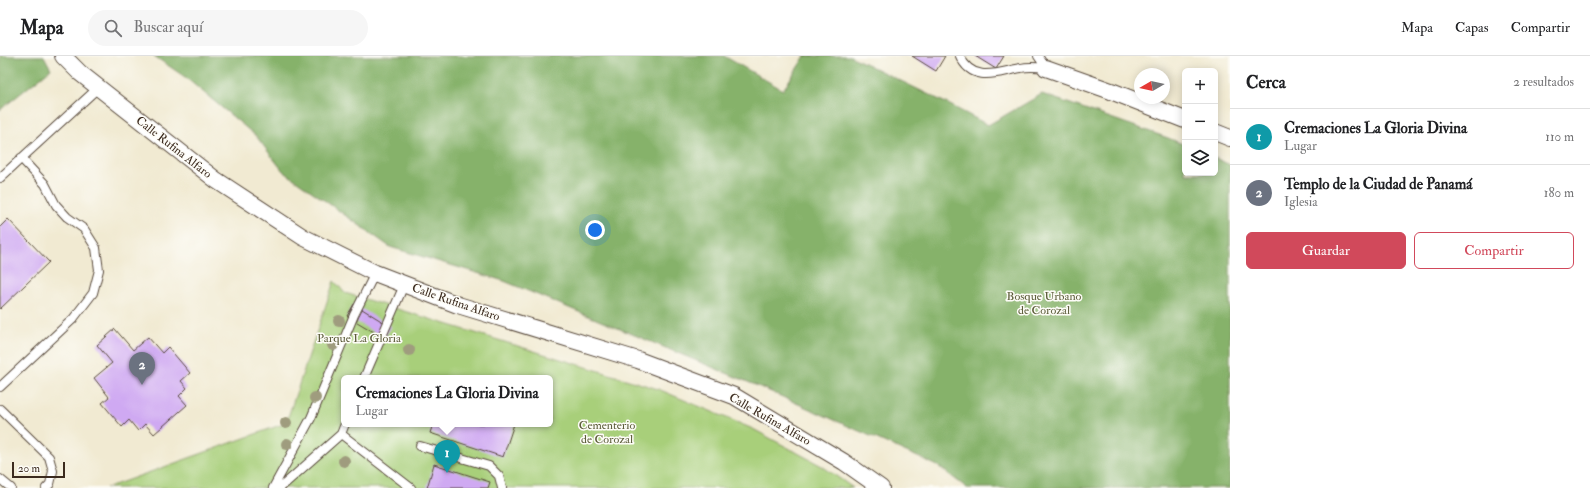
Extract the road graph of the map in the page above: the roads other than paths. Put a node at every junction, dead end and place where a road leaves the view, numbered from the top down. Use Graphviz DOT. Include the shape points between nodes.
graph roads {
  1 [pos="63,56"];
  2 [pos="960,56"];
  3 [pos="1042,62"];
  4 [pos="99,87"];
  5 [pos="1182,119"];
  6 [pos="1218,133"];
  7 [pos="1230,138"];
  8 [pos="21,158"];
  9 [pos="0,178"];
  10 [pos="375,273"];
  11 [pos="404,285"];
  12 [pos="365,375"];
  13 [pos="0,387"];
  14 [pos="0,409"];
  15 [pos="344,427"];
  16 [pos="341,434"];
  17 [pos="420,446"];
  18 [pos="0,479"];
  19 [pos="11,488"];
  20 [pos="46,488"];
  21 [pos="274,488"];
  22 [pos="280,488"];
  23 [pos="411,488"];
  24 [pos="502,488"];
  25 [pos="881,488"];
  1 -- 4 [label="street, Calle Rufina Alfaro"];
  2 -- 3 [label="lane" via="963,64 987,75"];
  3 -- 5 [label="street"];
  4 -- 8 [label="lane"];
  4 -- 10 [label="street, Calle Rufina Alfaro" via="216,180 303,236"];
  6 -- 7 [label="street"];
  8 -- 9 [label="lane"];
  8 -- 13 [label="lane" via="45,184 56,205 84,229 96,248 99,270 93,293 73,319"];
  10 -- 11 [label="street, Calle Rufina Alfaro"];
  10 -- 21 [label="lane" via="354,315 311,418"];
  11 -- 12 [label="lane"];
  11 -- 25 [label="street, Calle Rufina Alfaro" via="458,305 638,360 734,396 844,462"];
  14 -- 20 [label="lane" via="49,458 53,471 50,484"];
  15 -- 16 [label="lane"];
  16 -- 22 [label="lane"];
  16 -- 23 [label="lane"];
  17 -- 24 [label="lane" via="489,466 499,476"];
  18 -- 19 [label="lane"];
}
